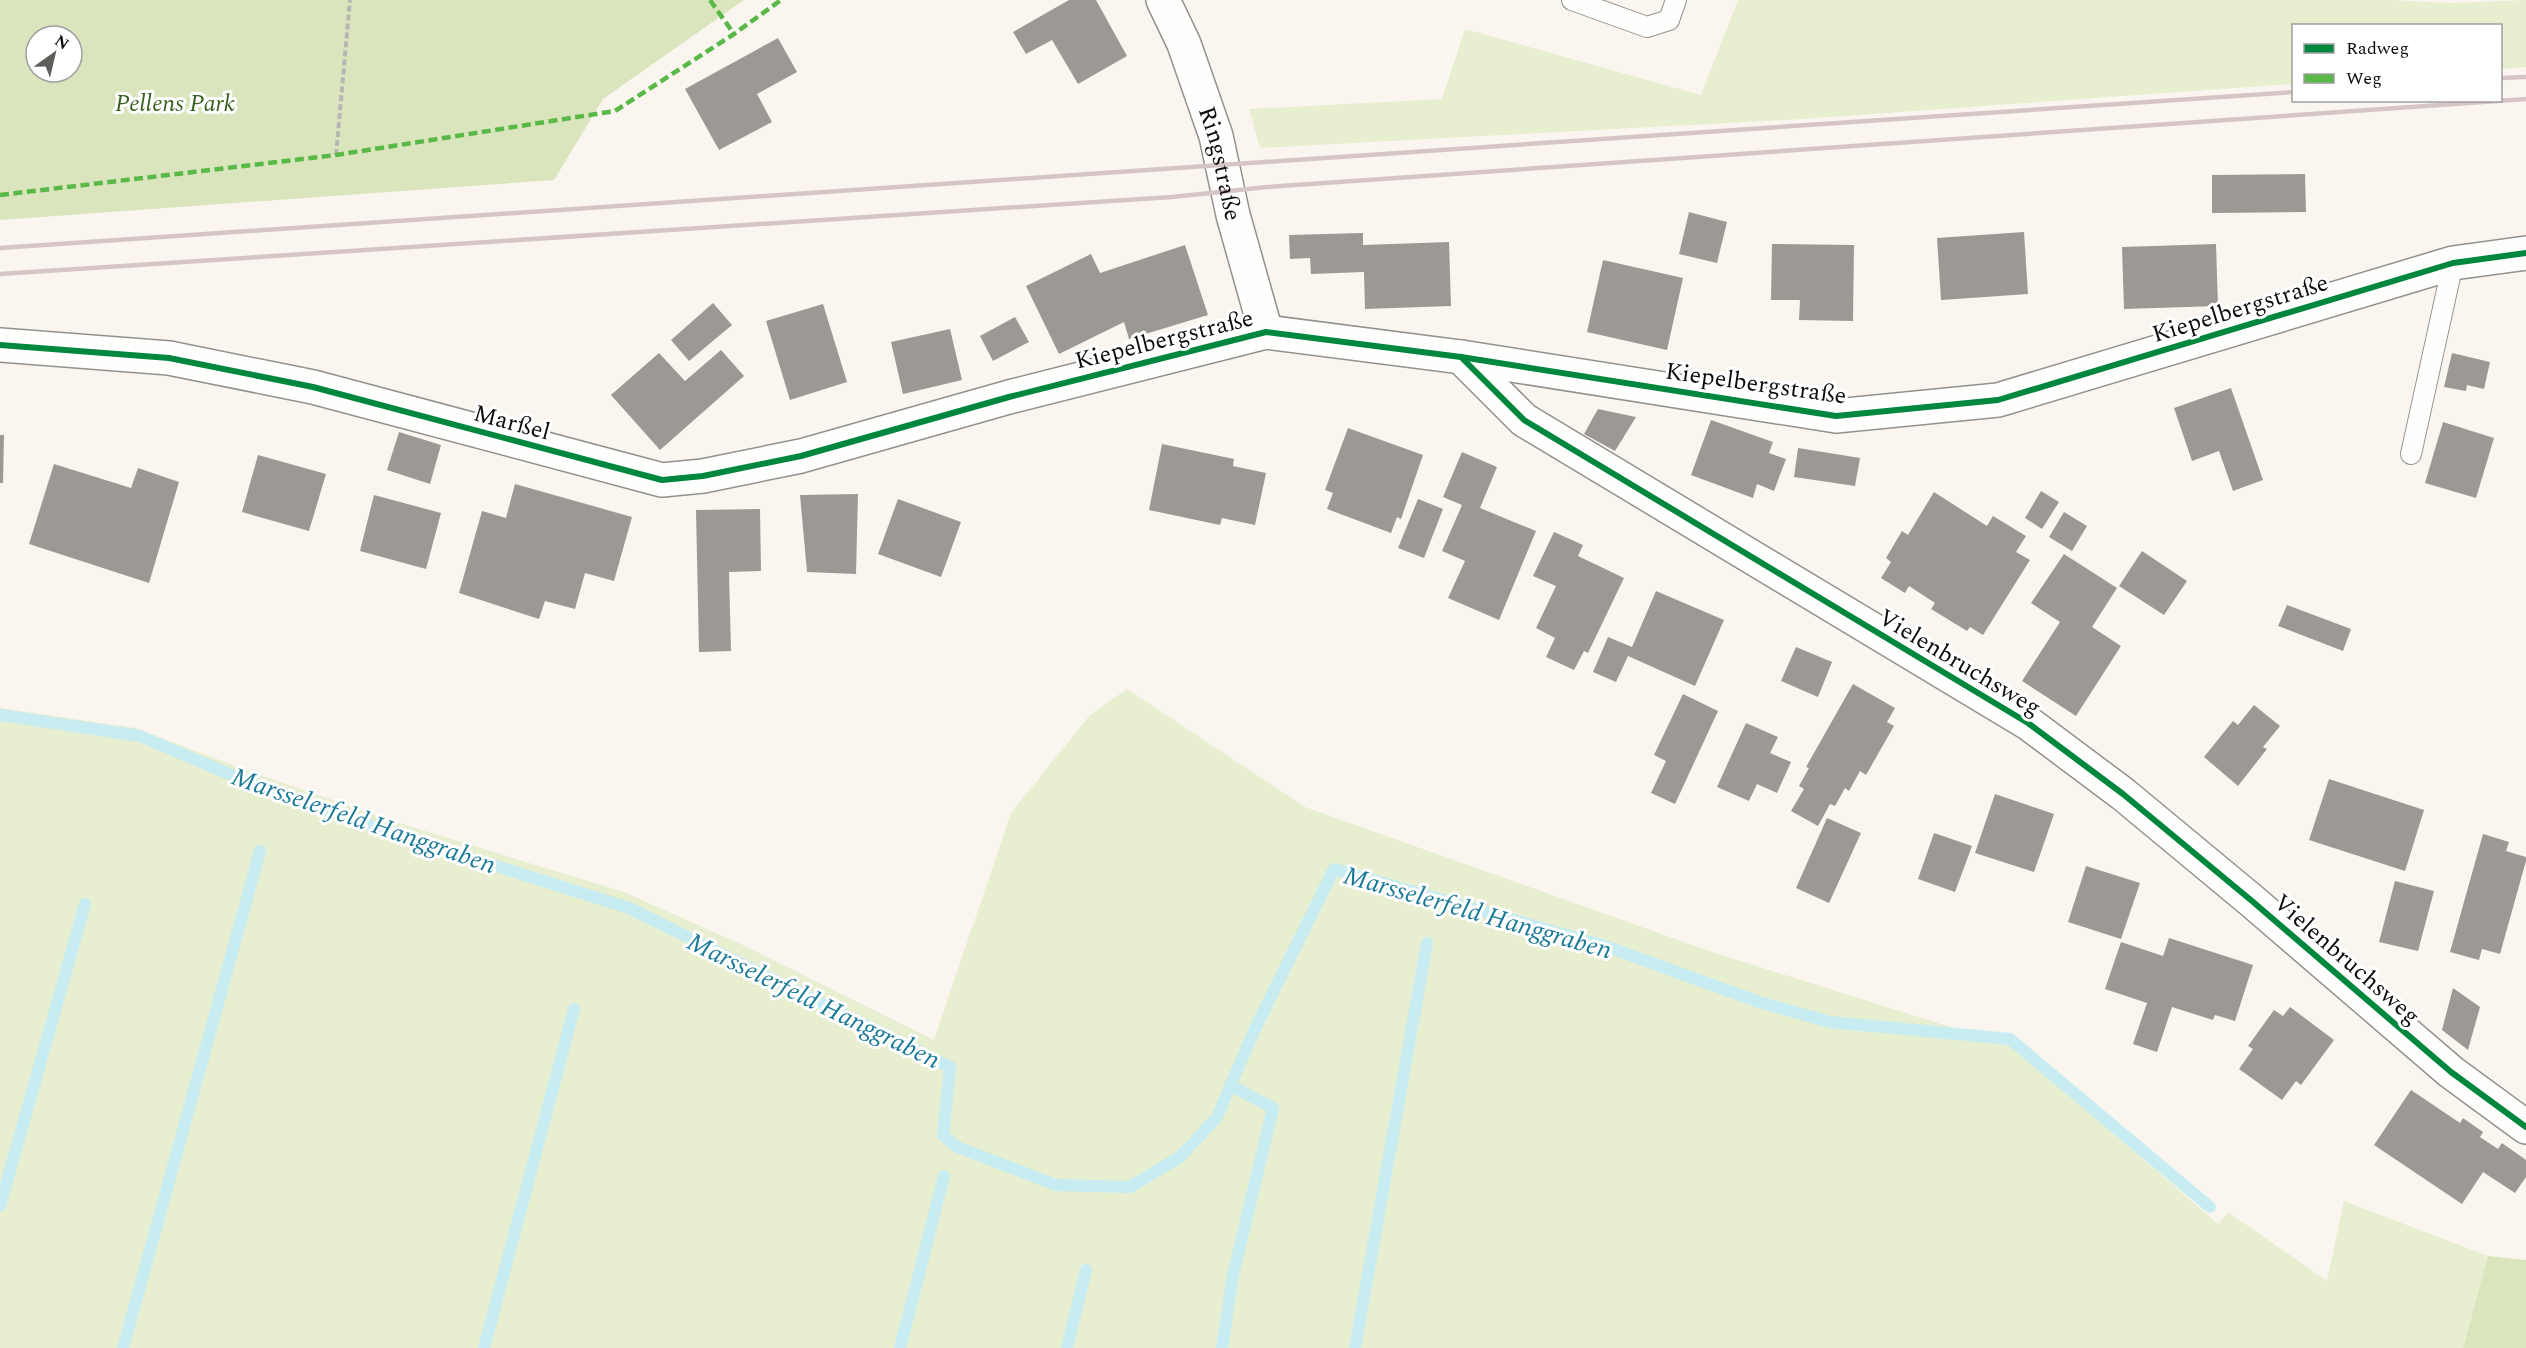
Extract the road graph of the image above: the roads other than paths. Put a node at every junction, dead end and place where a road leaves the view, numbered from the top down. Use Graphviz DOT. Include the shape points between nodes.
graph roads {
  1 [pos="1163,0"];
  2 [pos="1572,0"];
  3 [pos="1676,0"];
  4 [pos="2526,253"];
  5 [pos="2453,263"];
  6 [pos="1266,332"];
  7 [pos="0,345"];
  8 [pos="1461,357"];
  9 [pos="1009,397"];
  10 [pos="2411,454"];
  11 [pos="2526,1127"];
  1 -- 6 [label="street, Ringstraße" via="1184,44 1216,136 1233,215"];
  2 -- 3 [label="lane" via="1647,27 1669,20"];
  4 -- 5 [label="street, Kiepelbergstraße"];
  5 -- 8 [label="street, Kiepelbergstraße" via="1998,400 1836,416"];
  5 -- 10 [label="lane"];
  6 -- 8 [label="street, Kiepelbergstraße"];
  6 -- 9 [label="street, Kiepelbergstraße"];
  7 -- 9 [label="street, Marßel" via="169,358 313,387 662,480 703,476 801,456"];
  8 -- 11 [label="street, Vielenbruchsweg" via="1524,420 2028,723 2123,794 2451,1072"];
}
